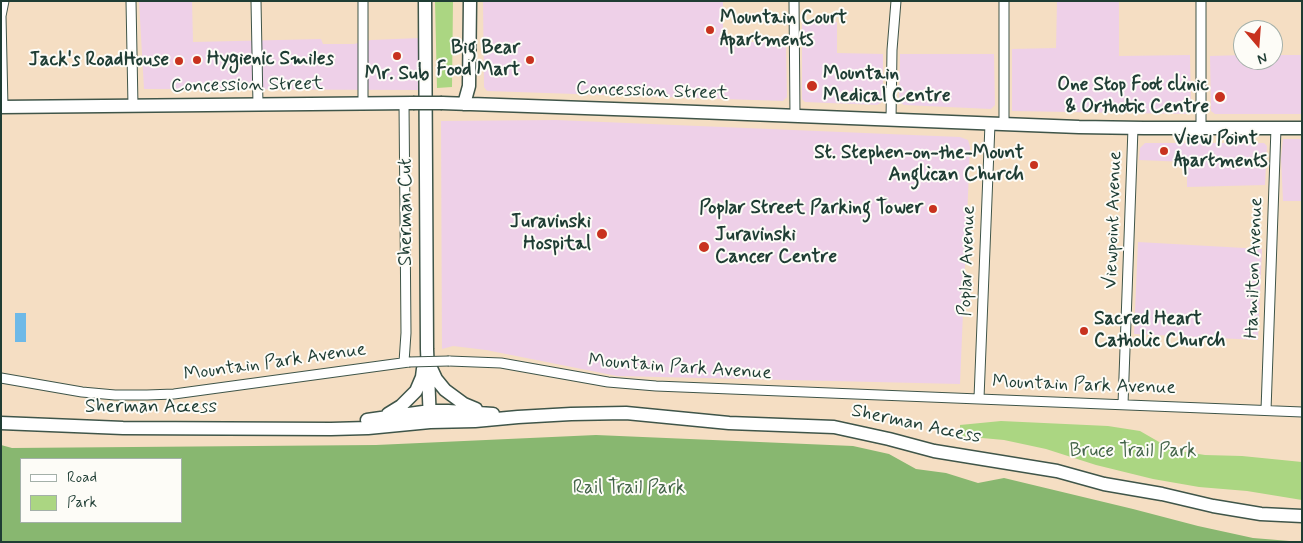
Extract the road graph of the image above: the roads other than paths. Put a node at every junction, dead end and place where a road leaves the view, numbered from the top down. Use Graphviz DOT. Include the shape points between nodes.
graph roads {
  1 [pos="4,1"];
  2 [pos="131,1"];
  3 [pos="256,1"];
  4 [pos="362,1"];
  5 [pos="425,1"];
  6 [pos="470,1"];
  7 [pos="794,1"];
  8 [pos="896,1"];
  9 [pos="1004,1"];
  10 [pos="1200,1"];
  11 [pos="409,103"];
  12 [pos="363,104"];
  13 [pos="464,104"];
  14 [pos="258,105"];
  15 [pos="133,106"];
  16 [pos="2,107"];
  17 [pos="795,116"];
  18 [pos="891,120"];
  19 [pos="990,124"];
  20 [pos="1004,124"];
  21 [pos="1133,128"];
  22 [pos="1201,128"];
  23 [pos="1276,128"];
  24 [pos="1302,128"];
  25 [pos="427,349"];
  26 [pos="406,362"];
  27 [pos="1,378"];
  28 [pos="979,398"];
  29 [pos="1123,404"];
  30 [pos="1266,410"];
  31 [pos="1302,412"];
  32 [pos="488,413"];
  33 [pos="430,417"];
  34 [pos="518,417"];
  35 [pos="371,419"];
  36 [pos="1,423"];
  37 [pos="300,428"];
  38 [pos="1302,516"];
  1 -- 16 [label="street" via="1,16"];
  2 -- 15 [label="street"];
  3 -- 14 [label="street"];
  4 -- 12 [label="street"];
  5 -- 25 [label="main road, Sherman Cut"];
  6 -- 13 [label="main road" via="469,86"];
  7 -- 17 [label="street"];
  8 -- 18 [label="street"];
  9 -- 20 [label="street"];
  10 -- 22 [label="street"];
  11 -- 12 [label="main road, Concession Street"];
  11 -- 13 [label="main road, Concession Street, bridge"];
  11 -- 26 [label="street"];
  12 -- 14 [label="main road, Concession Street"];
  13 -- 17 [label="main road, Concession Street"];
  14 -- 15 [label="main road, Concession Street"];
  15 -- 16 [label="main road, Concession Street"];
  17 -- 18 [label="main road, Concession Street"];
  18 -- 19 [label="main road, Concession Street"];
  19 -- 20 [label="main road, Concession Street"];
  19 -- 28 [label="street, Poplar Avenue"];
  20 -- 21 [label="main road, Concession Street"];
  21 -- 22 [label="main road, Concession Street"];
  21 -- 29 [label="street, Viewpoint Avenue"];
  22 -- 23 [label="main road, Concession Street"];
  23 -- 24 [label="main road, Concession Street"];
  23 -- 30 [label="street, Hamilton Avenue"];
  25 -- 32 [label="main road" via="431,369 445,390 464,404"];
  25 -- 33 [label="main road, Sherman Cut"];
  25 -- 35 [label="main road" via="416,391 401,406"];
  26 -- 27 [label="street, Mountain Park Avenue" via="174,394 82,392"];
  26 -- 28 [label="street, Mountain Park Avenue, bridge" via="501,363 624,384"];
  28 -- 29 [label="street, Mountain Park Avenue"];
  29 -- 30 [label="street, Mountain Park Avenue"];
  30 -- 31 [label="street, Mountain Park Avenue"];
  32 -- 33 [label="main road, Sherman Access" via="448,411"];
  32 -- 34 [label="main road, Sherman Access"];
  33 -- 34 [label="main road, Sherman Access" via="476,421"];
  33 -- 35 [label="main road, Sherman Access"];
  33 -- 37 [label="main road, Sherman Access" via="368,428"];
  34 -- 38 [label="main road, Sherman Access" via="626,413 729,423 834,427 1213,506 1261,514"];
  35 -- 37 [label="main road, Sherman Access"];
  36 -- 37 [label="main road, Sherman Access" via="123,428"];
}
